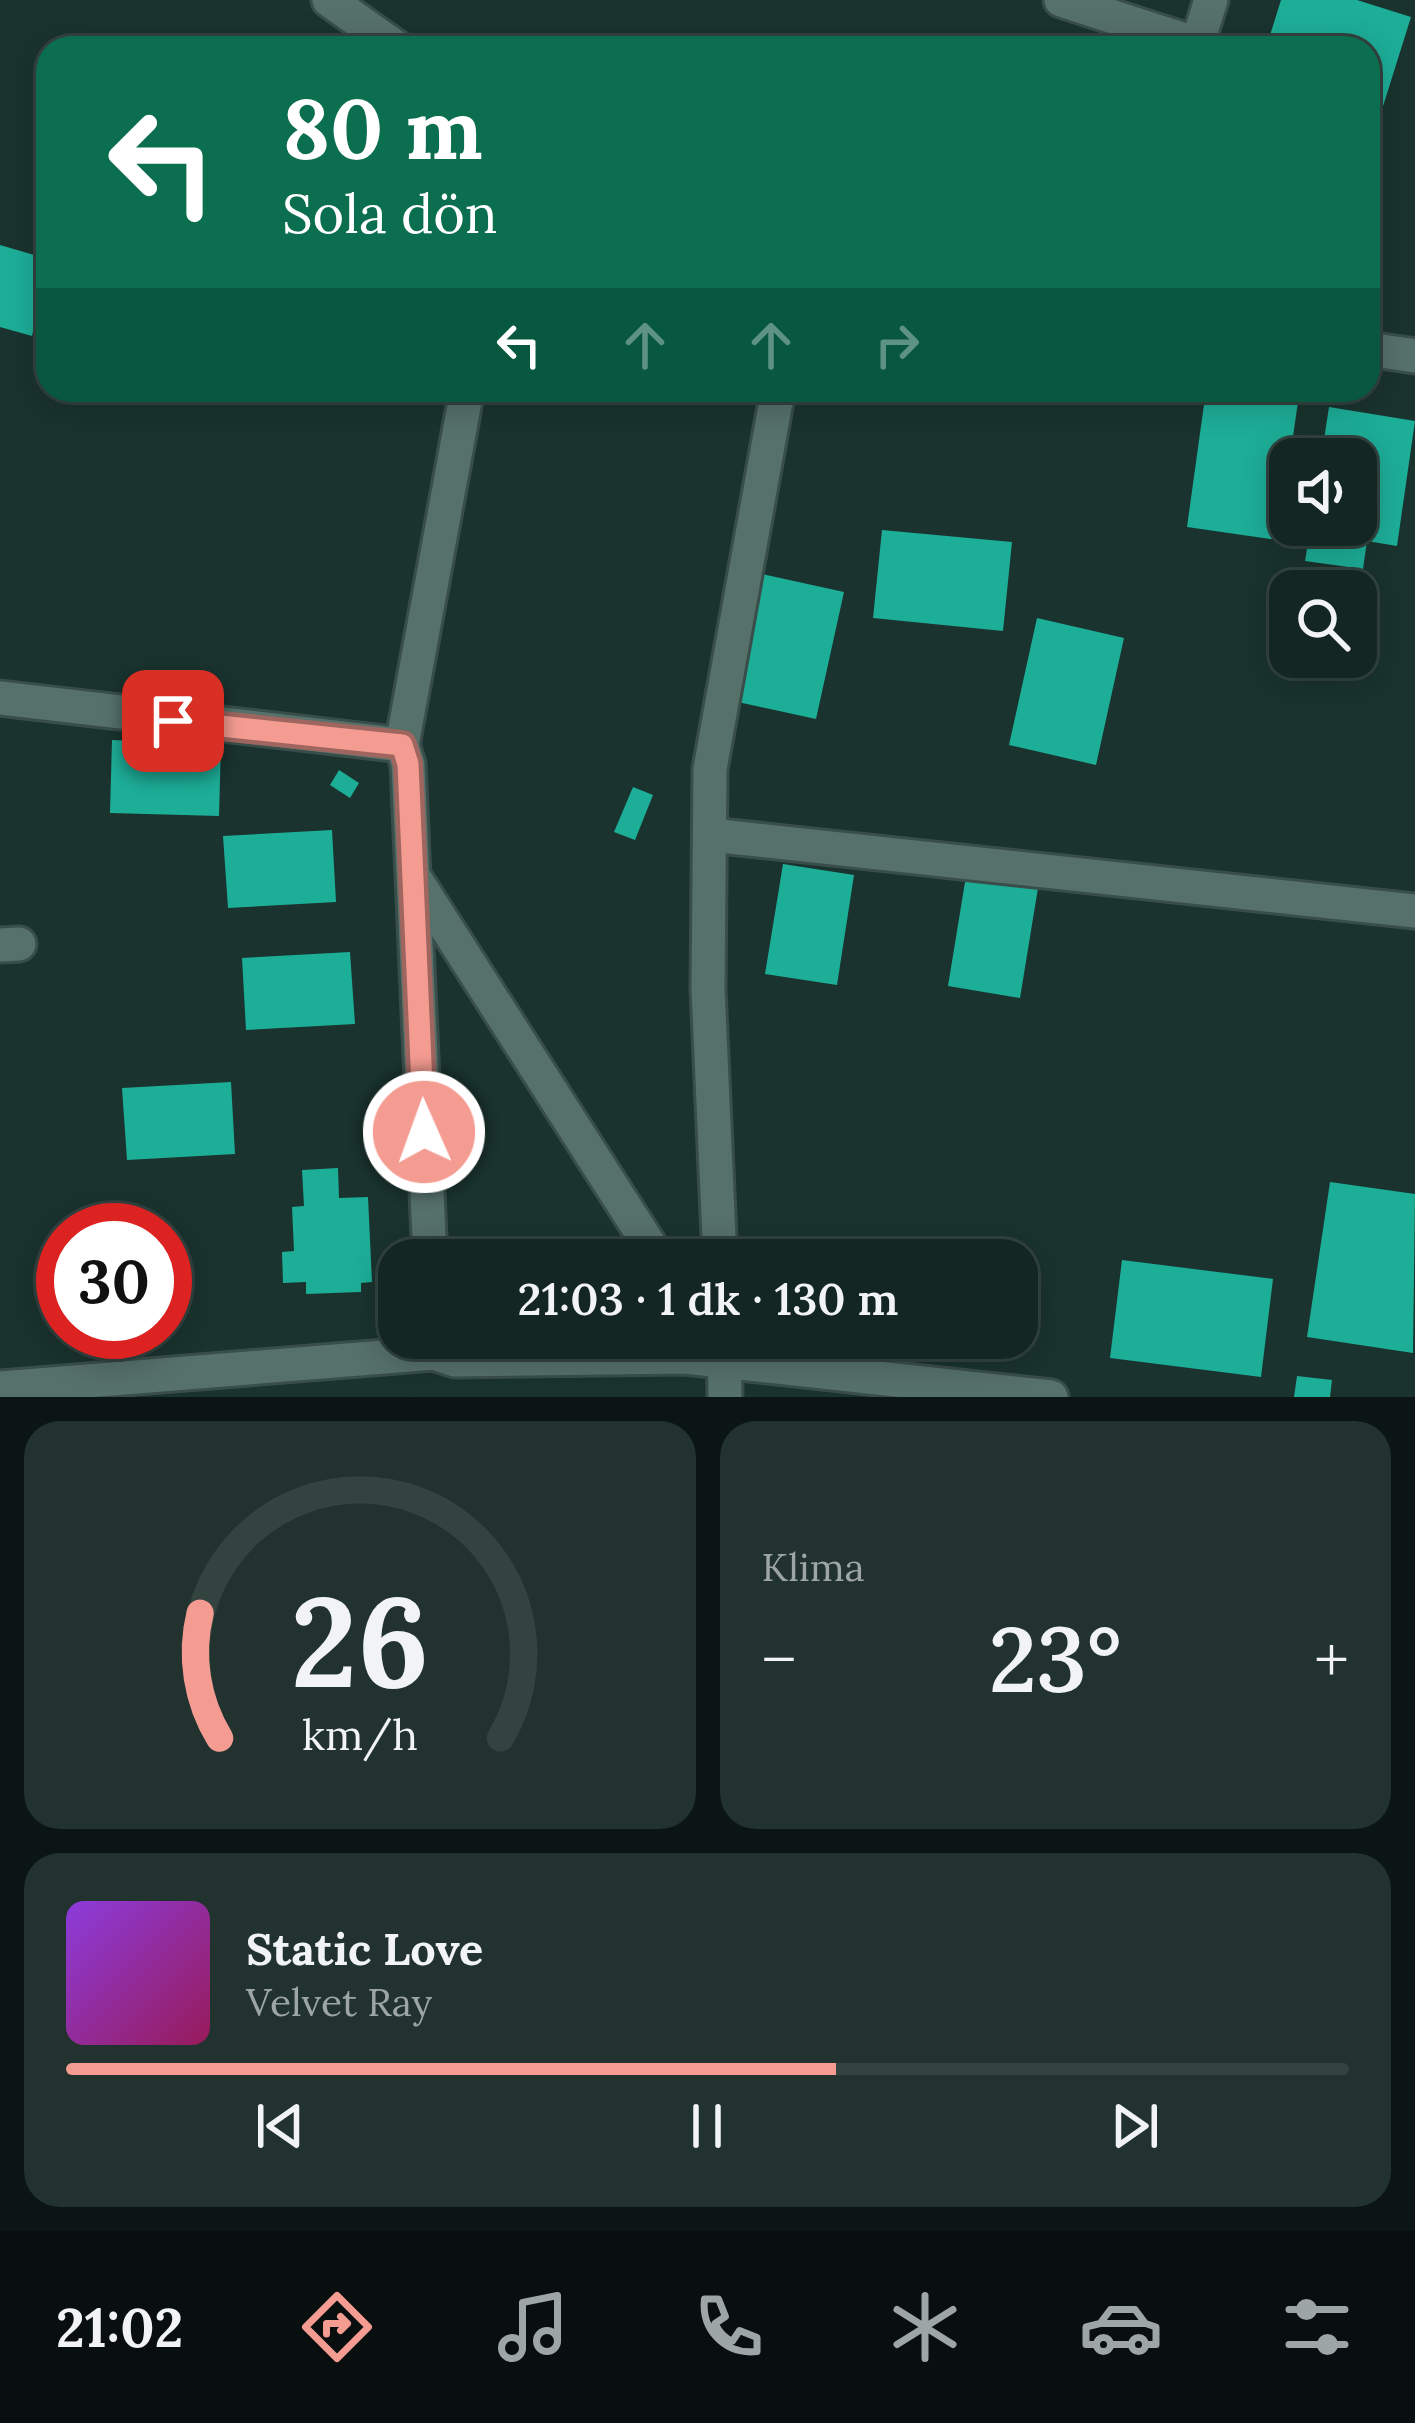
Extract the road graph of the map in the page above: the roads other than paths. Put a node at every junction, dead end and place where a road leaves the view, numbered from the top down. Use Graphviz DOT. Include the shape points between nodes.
graph roads {
  1 [pos="328,0"];
  2 [pos="1061,0"];
  3 [pos="1211,0"];
  4 [pos="380,36"];
  5 [pos="1167,36"];
  6 [pos="1199,36"];
  7 [pos="1380,352"];
  8 [pos="1415,356"];
  9 [pos="465,402"];
  10 [pos="776,402"];
  11 [pos="0,698"];
  12 [pos="402,745"];
  13 [pos="711,835"];
  14 [pos="413,874"];
  15 [pos="1415,911"];
  16 [pos="429,1239"];
  17 [pos="646,1239"];
  18 [pos="719,1239"];
  19 [pos="378,1350"];
  20 [pos="454,1359"];
  21 [pos="532,1359"];
  22 [pos="721,1359"];
  23 [pos="0,1388"];
  24 [pos="1051,1397"];
  1 -- 4 [label="street"];
  2 -- 5 [label="street"];
  3 -- 6 [label="street"];
  7 -- 8 [label="street"];
  9 -- 12 [label="street"];
  10 -- 13 [label="street" via="721,690"];
  11 -- 12 [label="street"];
  12 -- 14 [label="street"];
  13 -- 15 [label="street"];
  13 -- 18 [label="street" via="708,989"];
  14 -- 16 [label="street"];
  14 -- 17 [label="street"];
  19 -- 23 [label="street"];
  20 -- 21 [label="street"];
  22 -- 24 [label="street"];
}
